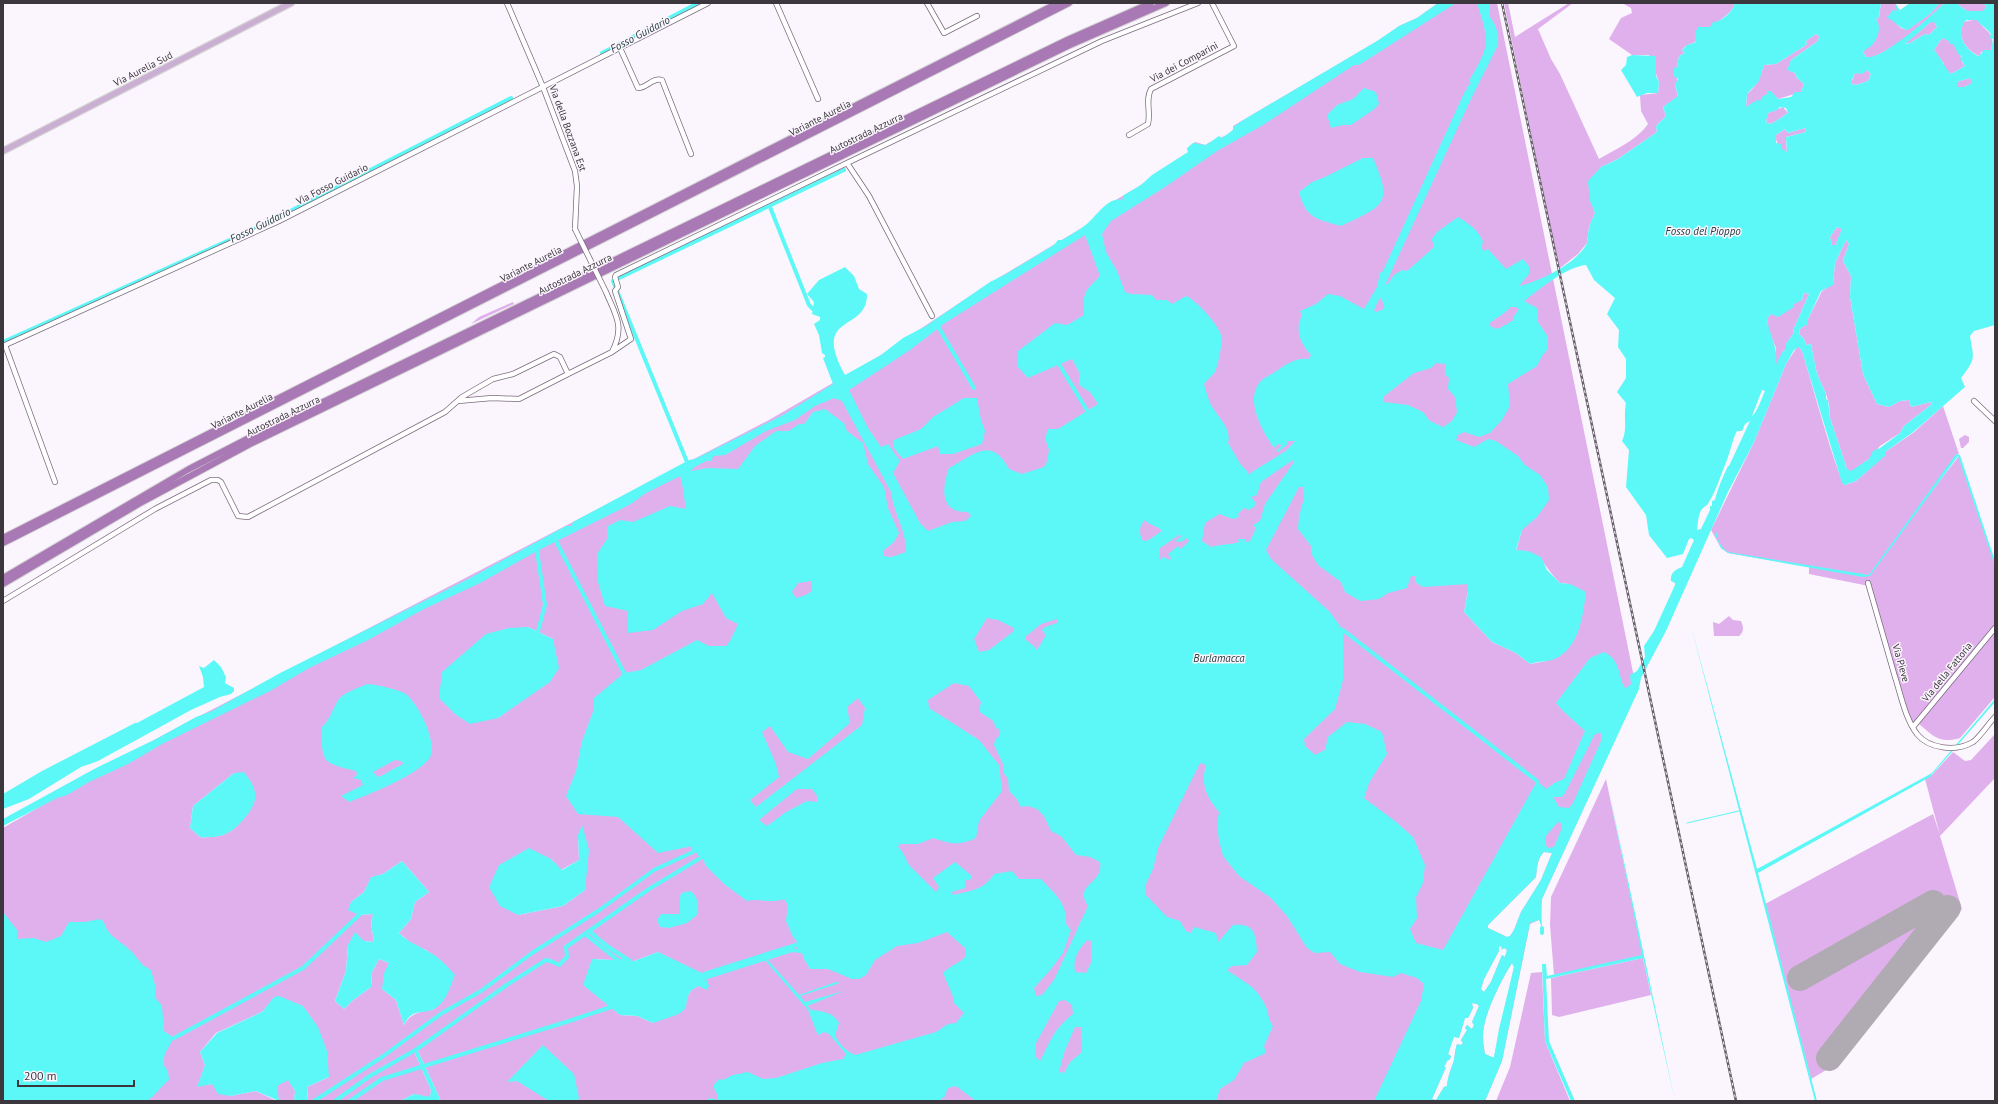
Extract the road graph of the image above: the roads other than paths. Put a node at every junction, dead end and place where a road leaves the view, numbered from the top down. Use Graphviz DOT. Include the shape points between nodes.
graph roads {
  1 [pos="291,3"];
  2 [pos="507,3"];
  3 [pos="708,3"];
  4 [pos="776,3"];
  5 [pos="927,3"];
  6 [pos="1058,3"];
  7 [pos="1069,3"];
  8 [pos="1151,3"];
  9 [pos="1166,3"];
  10 [pos="1198,3"];
  11 [pos="1213,3"];
  12 [pos="977,16"];
  13 [pos="620,48"];
  14 [pos="543,87"];
  15 [pos="818,99"];
  16 [pos="1129,135"];
  17 [pos="3,151"];
  18 [pos="690,154"];
  19 [pos="847,163"];
  20 [pos="932,316"];
  21 [pos="4,346"];
  22 [pos="612,352"];
  23 [pos="568,374"];
  24 [pos="458,401"];
  25 [pos="1974,401"];
  26 [pos="1995,422"];
  27 [pos="55,482"];
  28 [pos="3,538"];
  29 [pos="3,544"];
  30 [pos="3,578"];
  31 [pos="1868,583"];
  32 [pos="3,584"];
  33 [pos="3,600"];
  34 [pos="1995,628"];
  35 [pos="1995,717"];
  36 [pos="1913,727"];
  1 -- 17 [label="main road, Via Aurelia Sud"];
  2 -- 14 [label="street, Via della Bozzana Est"];
  3 -- 13 [label="street, Via Fosso Guidario"];
  4 -- 15 [label="street"];
  5 -- 12 [label="street" via="944,33"];
  6 -- 28 [label="highway, Variante Aurelia"];
  7 -- 29 [label="highway, Variante Aurelia"];
  8 -- 30 [label="highway, Autostrada Azzurra" via="1060,44 247,439 162,484"];
  9 -- 32 [label="highway, Autostrada Azzurra" via="1070,44 250,444 142,502"];
  10 -- 19 [label="street" via="1102,40"];
  11 -- 16 [label="street, Via dei Comparini" via="1234,46 1151,89 1148,100 1148,124"];
  13 -- 14 [label="street, Via Fosso Guidario"];
  13 -- 18 [label="street" via="635,87 657,79 662,80"];
  14 -- 21 [label="street, Via Fosso Guidario" via="279,221"];
  14 -- 22 [label="street, Via della Bozzana Est, bridge" via="575,171 576,229 619,322 618,340"];
  19 -- 20 [label="street" via="869,196"];
  19 -- 22 [label="street" via="620,273 616,279 617,290 631,339"];
  21 -- 27 [label="street"];
  22 -- 23 [label="street"];
  23 -- 24 [label="street" via="519,399"];
  23 -- 24 [label="street" via="560,357 551,354 513,374 493,379"];
  24 -- 33 [label="street" via="445,412 248,517 238,516 221,482 211,480"];
  25 -- 26 [label="street"];
  31 -- 36 [label="street, Via Pieve" via="1902,699"];
  34 -- 36 [label="street, Via della Fattoria"];
  35 -- 36 [label="street, Via Pieve" via="1972,742 1946,748 1926,742"];
}
